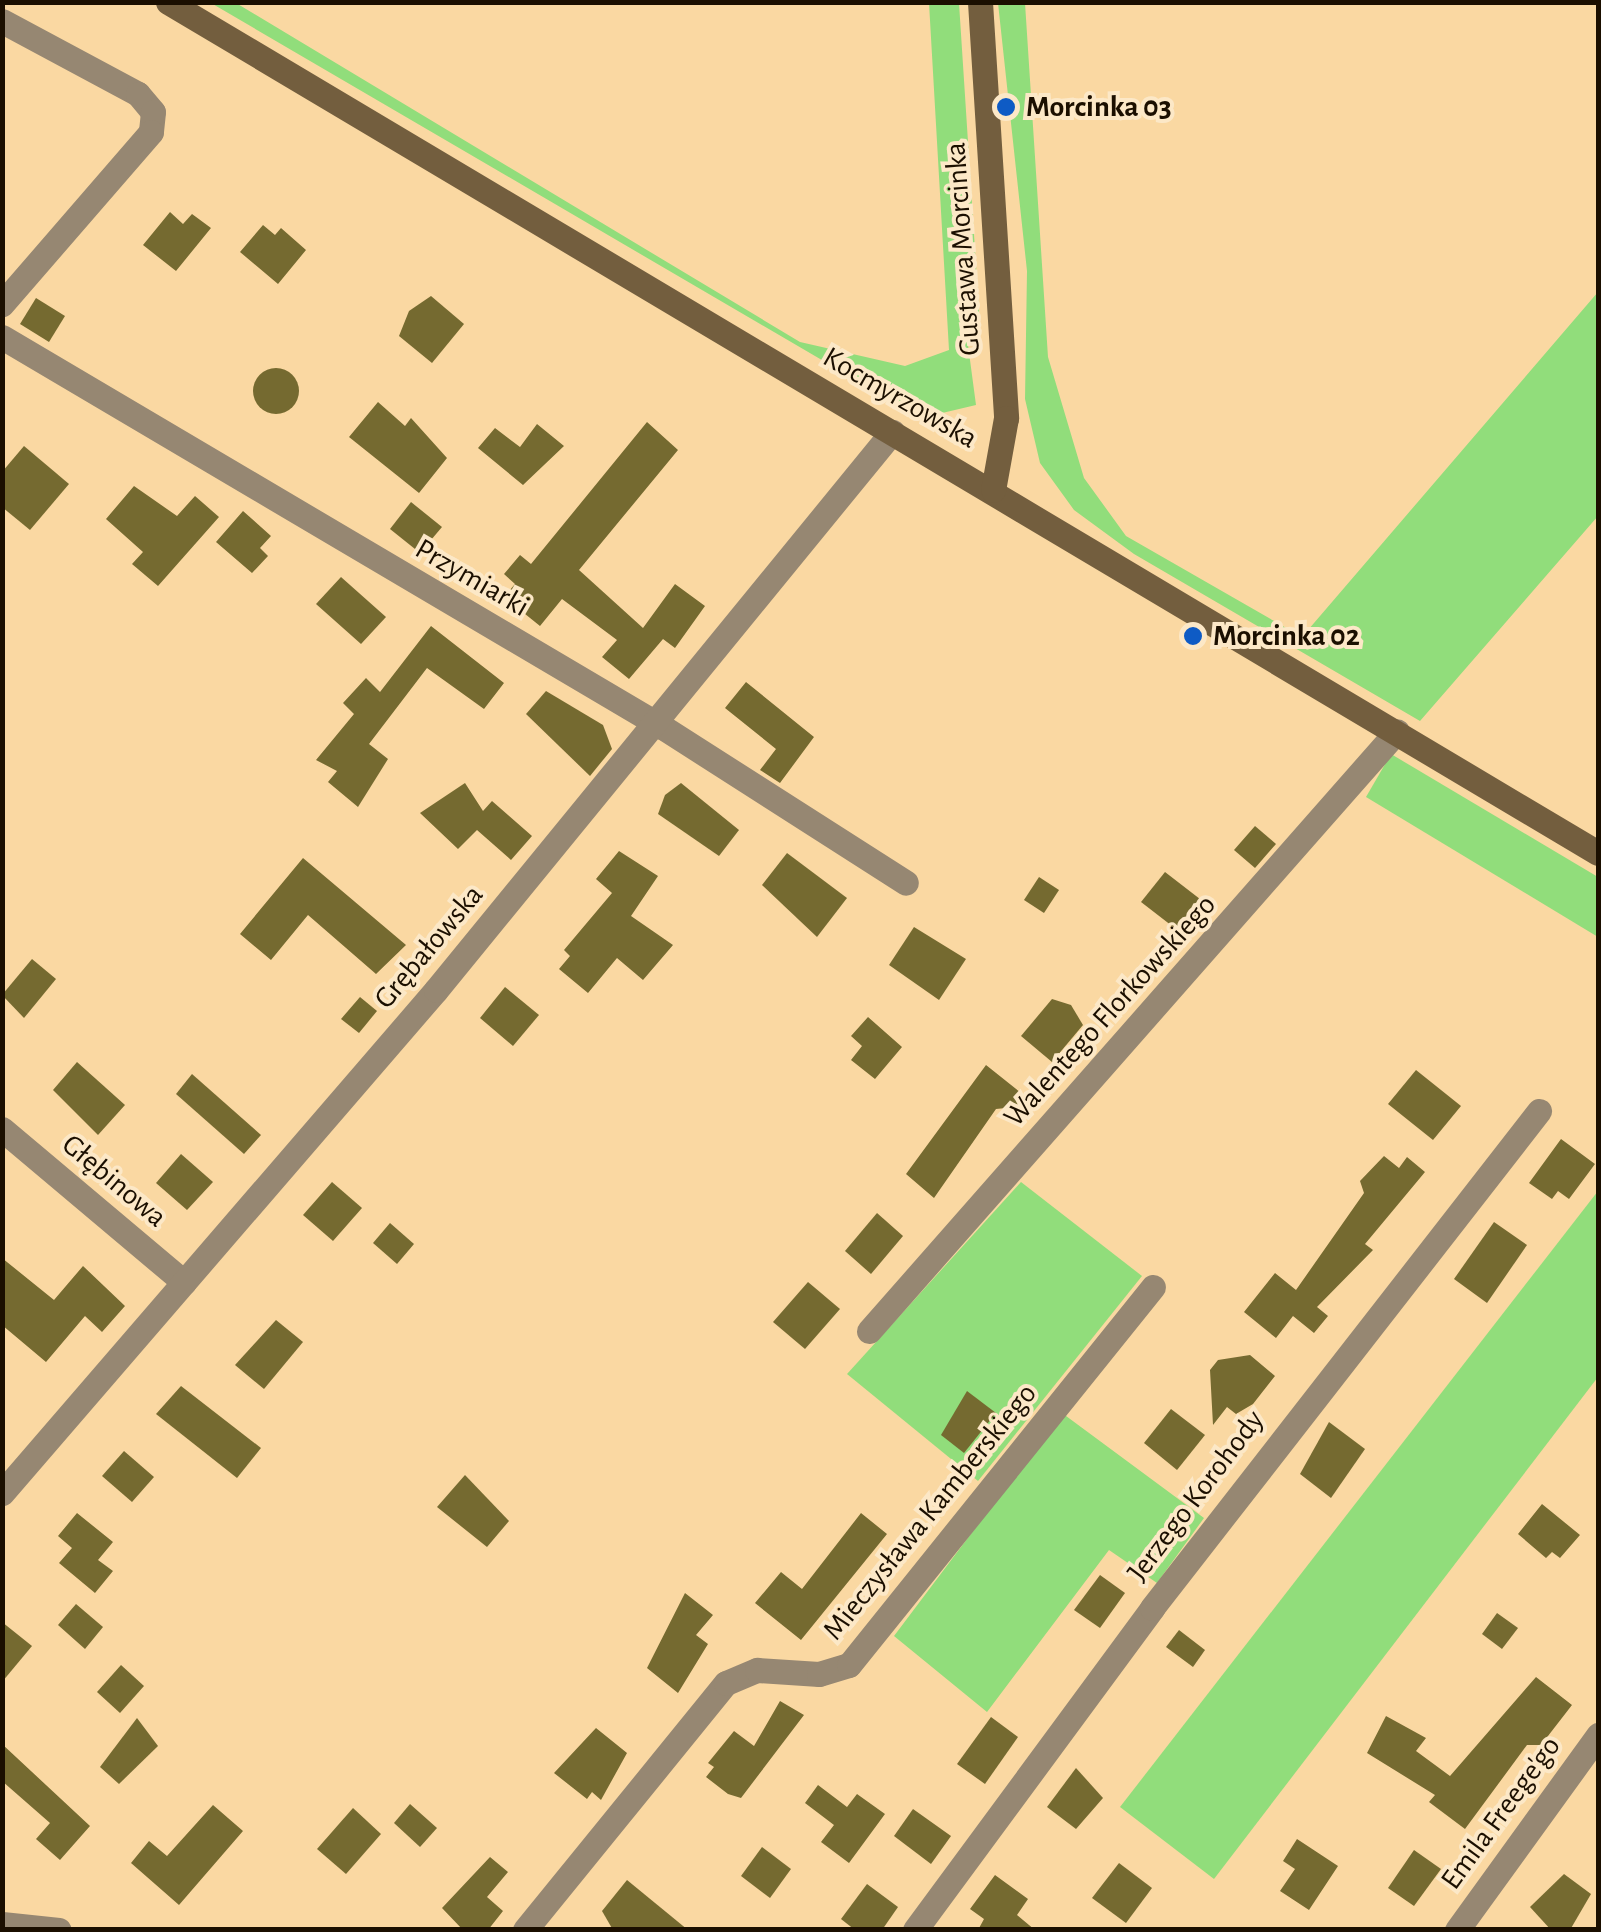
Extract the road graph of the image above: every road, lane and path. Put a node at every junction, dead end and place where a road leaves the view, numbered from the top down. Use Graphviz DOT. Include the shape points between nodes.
graph roads {
  1 [pos="168,2"];
  2 [pos="980,2"];
  3 [pos="2,21"];
  4 [pos="2,304"];
  5 [pos="2,337"];
  6 [pos="892,432"];
  7 [pos="993,490"];
  8 [pos="656,724"];
  9 [pos="1397,731"];
  10 [pos="1598,853"];
  11 [pos="906,883"];
  12 [pos="1538,1111"];
  13 [pos="2,1129"];
  14 [pos="184,1282"];
  15 [pos="1154,1287"];
  16 [pos="869,1330"];
  17 [pos="2,1493"];
  18 [pos="1598,1736"];
  19 [pos="2,1924"];
  20 [pos="29,1927"];
  21 [pos="59,1930"];
  22 [pos="525,1930"];
  23 [pos="915,1930"];
  24 [pos="1456,1930"];
  1 -- 6 [label="main road, Kocmyrzowska"];
  2 -- 7 [label="main road, Gustawa Morcinka" via="1006,418"];
  3 -- 4 [label="street" via="138,94 153,112 151,132"];
  5 -- 8 [label="street, Przymiarki"];
  6 -- 7 [label="main road, Kocmyrzowska"];
  6 -- 8 [label="street, Grębałowska"];
  7 -- 9 [label="main road, Kocmyrzowska"];
  8 -- 11 [label="street, Przymiarki"];
  8 -- 14 [label="street, Grębałowska"];
  9 -- 10 [label="main road, Kocmyrzowska"];
  9 -- 16 [label="street, Walentego Florkowskiego"];
  12 -- 23 [label="street, Jerzego Korohody" via="1152,1608"];
  13 -- 14 [label="street, Głębinowa"];
  14 -- 17 [label="street, Grębałowska"];
  15 -- 22 [label="street, Mieczysława Kamberskiego" via="849,1664 819,1674 757,1670 726,1682"];
  18 -- 24 [label="street, Emila Freege'go"];
  19 -- 20 [label="street"];
  20 -- 21 [label="street"];
}
